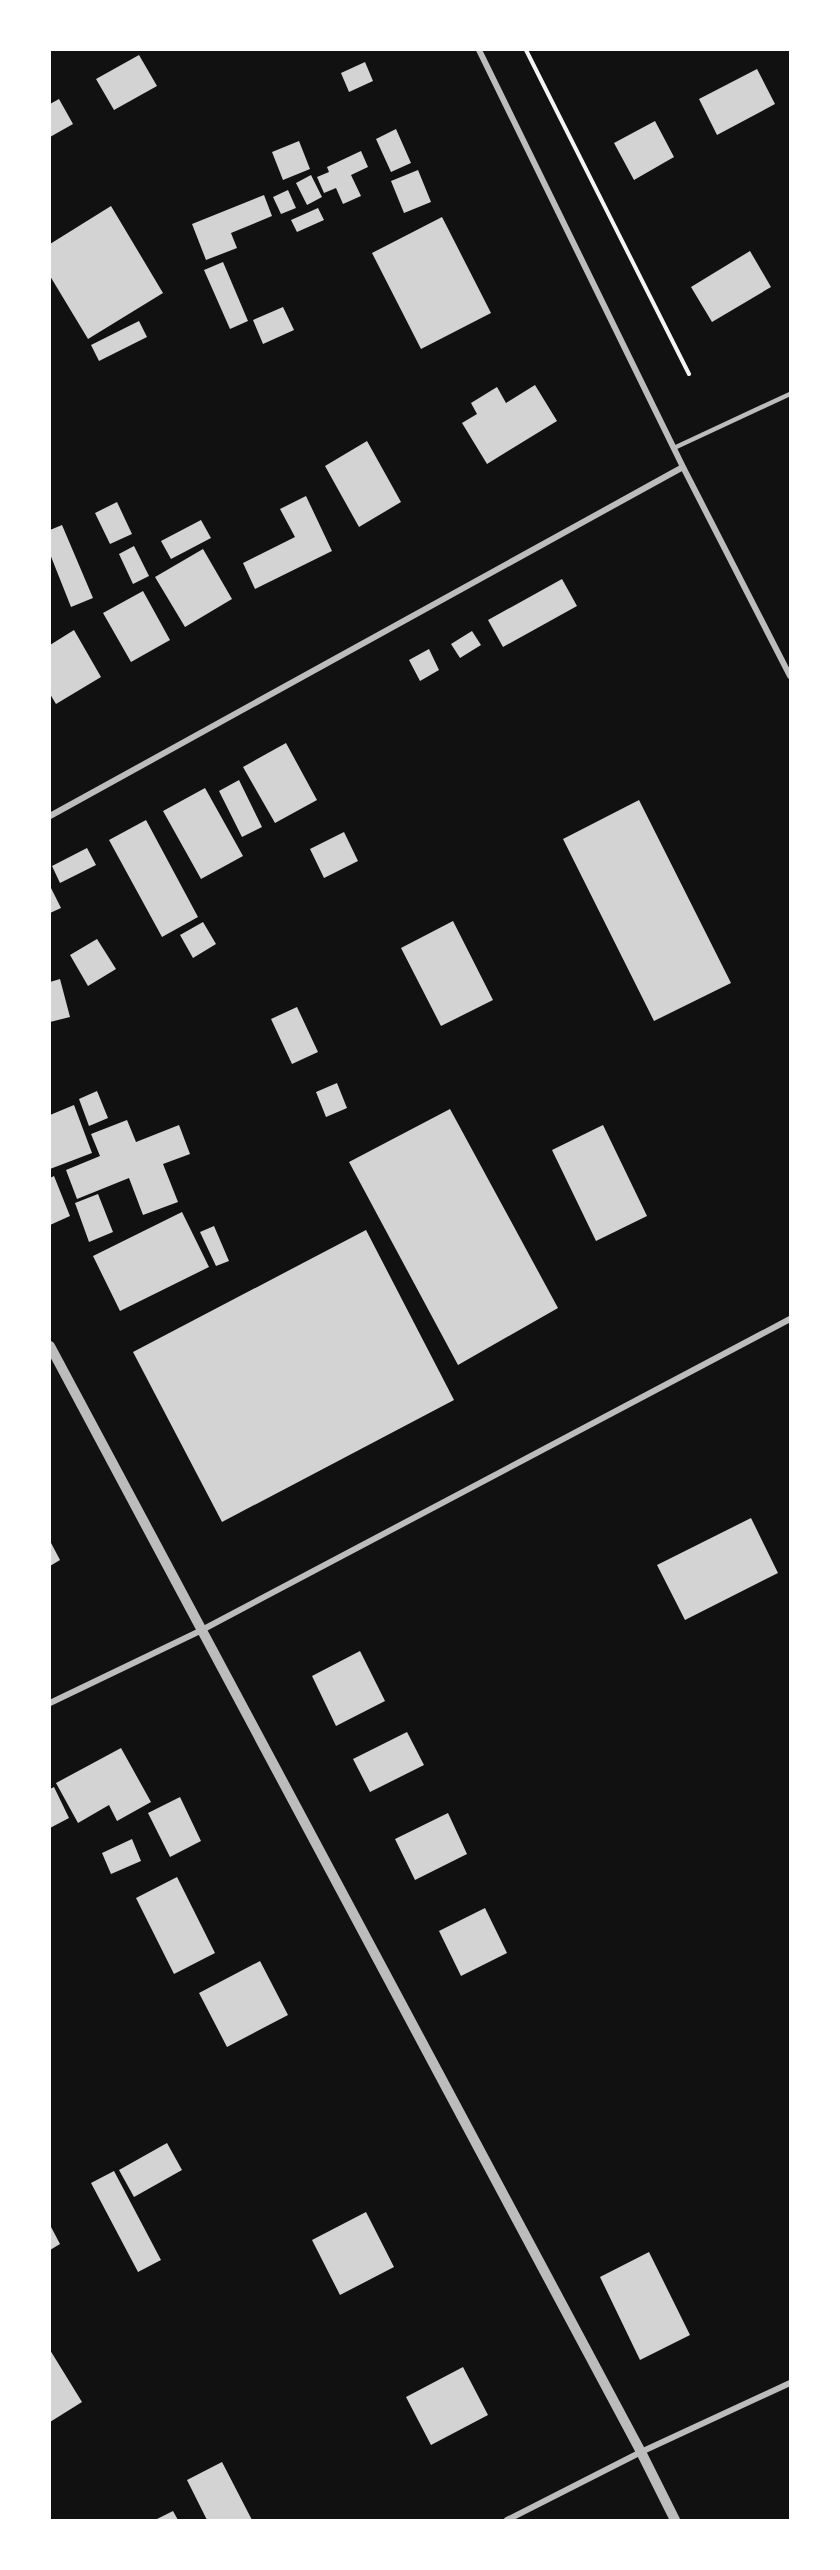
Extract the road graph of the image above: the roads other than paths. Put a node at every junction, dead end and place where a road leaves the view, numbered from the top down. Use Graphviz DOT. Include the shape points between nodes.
graph roads {
  1 [pos="479,50"];
  2 [pos="790,393"];
  3 [pos="674,448"];
  4 [pos="683,467"];
  5 [pos="790,676"];
  6 [pos="50,816"];
  7 [pos="790,1319"];
  8 [pos="50,1346"];
  9 [pos="200,1631"];
  10 [pos="50,1703"];
  11 [pos="790,2383"];
  12 [pos="642,2452"];
  13 [pos="507,2520"];
  14 [pos="675,2520"];
  1 -- 3 [label="street"];
  2 -- 3 [label="lane"];
  3 -- 4 [label="street"];
  4 -- 5 [label="street"];
  4 -- 6 [label="street"];
  7 -- 9 [label="street"];
  8 -- 9 [label="street"];
  9 -- 10 [label="street"];
  9 -- 12 [label="street"];
  11 -- 12 [label="street"];
  12 -- 13 [label="street"];
  12 -- 14 [label="street"];
}
